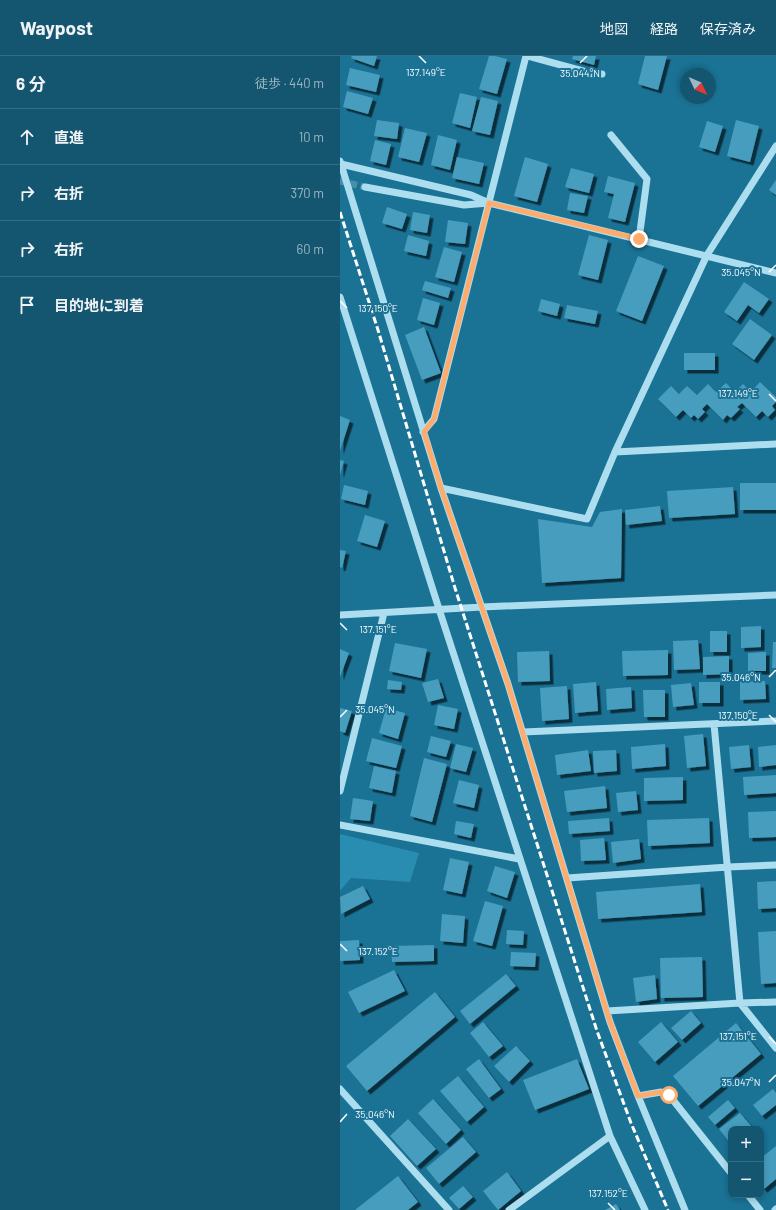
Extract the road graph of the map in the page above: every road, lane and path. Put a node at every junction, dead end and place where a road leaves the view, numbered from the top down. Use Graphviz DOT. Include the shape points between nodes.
graph roads {
  1 [pos="527,56"];
  2 [pos="602,74"];
  3 [pos="611,135"];
  4 [pos="776,146"];
  5 [pos="340,163"];
  6 [pos="365,187"];
  7 [pos="489,203"];
  8 [pos="639,239"];
  9 [pos="707,256"];
  10 [pos="776,273"];
  11 [pos="340,298"];
  12 [pos="424,432"];
  13 [pos="776,444"];
  14 [pos="615,452"];
  15 [pos="441,488"];
  16 [pos="776,595"];
  17 [pos="482,607"];
  18 [pos="438,609"];
  19 [pos="384,613"];
  20 [pos="340,615"];
  21 [pos="776,721"];
  22 [pos="714,724"];
  23 [pos="523,732"];
  24 [pos="340,791"];
  25 [pos="340,825"];
  26 [pos="519,859"];
  27 [pos="776,865"];
  28 [pos="728,867"];
  29 [pos="567,878"];
  30 [pos="776,1002"];
  31 [pos="740,1003"];
  32 [pos="607,1011"];
  33 [pos="776,1048"];
  34 [pos="340,1089"];
  35 [pos="638,1096"];
  36 [pos="610,1136"];
  37 [pos="728,1169"];
  38 [pos="750,1198"];
  39 [pos="449,1210"];
  40 [pos="509,1210"];
  41 [pos="645,1210"];
  42 [pos="685,1210"];
  43 [pos="760,1210"];
  1 -- 2 [label="street"];
  1 -- 7 [label="street"];
  3 -- 8 [label="street" via="647,179"];
  4 -- 9 [label="street"];
  5 -- 7 [label="street" via="471,195"];
  5 -- 12 [label="street"];
  6 -- 7 [label="street" via="464,205"];
  7 -- 8 [label="street"];
  7 -- 12 [label="street" via="434,419"];
  8 -- 9 [label="street"];
  9 -- 10 [label="street"];
  9 -- 14 [label="street"];
  11 -- 18 [label="street"];
  12 -- 15 [label="street"];
  13 -- 14 [label="street"];
  14 -- 15 [label="street" via="587,519"];
  15 -- 17 [label="street"];
  16 -- 17 [label="street"];
  17 -- 18 [label="street"];
  17 -- 23 [label="street"];
  18 -- 19 [label="street"];
  18 -- 26 [label="street"];
  19 -- 20 [label="street"];
  19 -- 24 [label="street"];
  21 -- 22 [label="street"];
  22 -- 23 [label="street"];
  22 -- 28 [label="street"];
  23 -- 29 [label="street"];
  25 -- 26 [label="street"];
  26 -- 36 [label="street"];
  27 -- 28 [label="street"];
  28 -- 29 [label="street"];
  28 -- 31 [label="street"];
  29 -- 32 [label="street"];
  30 -- 31 [label="street"];
  31 -- 32 [label="street"];
  31 -- 33 [label="street"];
  32 -- 35 [label="street"];
  34 -- 39 [label="street"];
  35 -- 37 [label="street" via="661,1092 669,1095"];
  35 -- 42 [label="street"];
  36 -- 40 [label="street"];
  36 -- 41 [label="street"];
  38 -- 43 [label="street"];
}
